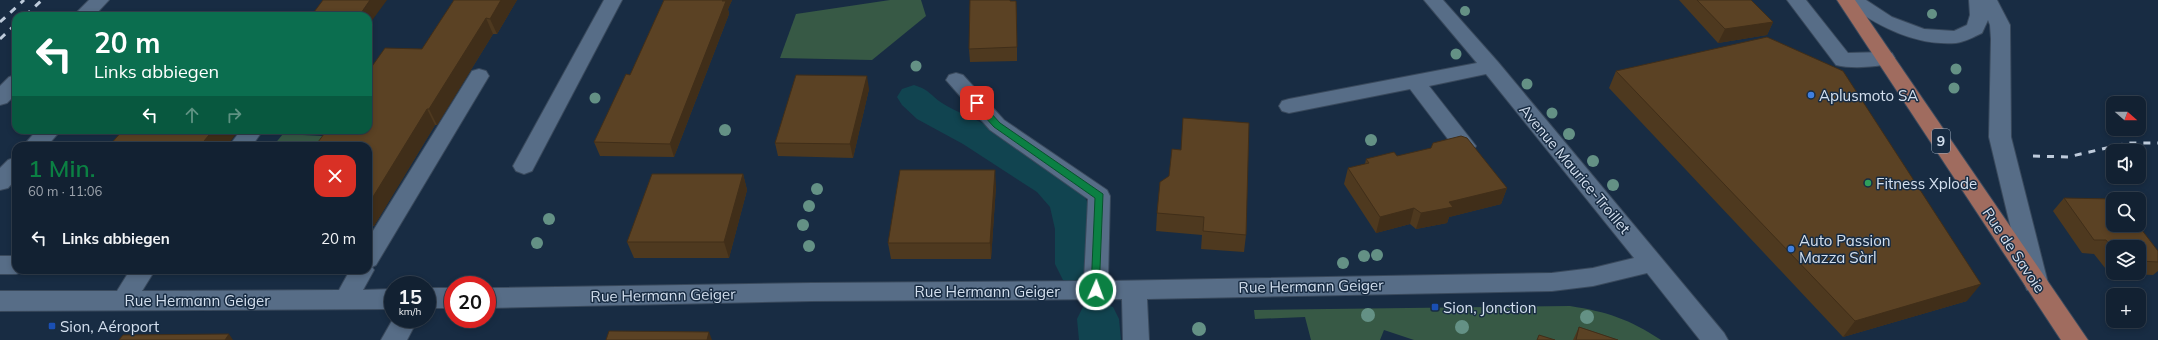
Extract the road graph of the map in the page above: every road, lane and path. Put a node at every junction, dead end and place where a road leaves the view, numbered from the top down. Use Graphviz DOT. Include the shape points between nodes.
graph roads {
  1 [pos="100,0"];
  2 [pos="613,0"];
  3 [pos="1433,0"];
  4 [pos="1796,0"];
  5 [pos="1846,0"];
  6 [pos="1853,0"];
  7 [pos="1978,0"];
  8 [pos="1988,0"];
  9 [pos="87,12"];
  10 [pos="1885,58"];
  11 [pos="1491,67"];
  12 [pos="479,76"];
  13 [pos="956,80"];
  14 [pos="1415,82"];
  15 [pos="12,86"];
  16 [pos="0,98"];
  17 [pos="1289,106"];
  18 [pos="46,134"];
  19 [pos="38,142"];
  20 [pos="1465,146"];
  21 [pos="524,166"];
  22 [pos="12,169"];
  23 [pos="0,182"];
  24 [pos="372,253"];
  25 [pos="1652,263"];
  26 [pos="0,265"];
  27 [pos="12,265"];
  28 [pos="140,274"];
  29 [pos="360,274"];
  30 [pos="2036,283"];
  31 [pos="1096,290"];
  32 [pos="1134,290"];
  33 [pos="496,298"];
  34 [pos="346,299"];
  35 [pos="384,299"];
  36 [pos="0,301"];
  37 [pos="123,301"];
  38 [pos="401,328"];
  39 [pos="394,340"];
  40 [pos="1136,340"];
  41 [pos="1715,340"];
  42 [pos="2075,340"];
  1 -- 9 [label="street"];
  2 -- 21 [label="street"];
  3 -- 11 [label="street, Avenue Maurice-Troillet"];
  4 -- 10 [label="street" via="1843,60"];
  5 -- 10 [label="main road, Rue de Savoie / 9"];
  6 -- 7 [label="street" via="1885,20 1921,35 1956,37 1975,29 1980,15"];
  8 -- 30 [label="street" via="2000,25 2000,137"];
  10 -- 30 [label="main road, Rue de Savoie / 9"];
  11 -- 14 [label="street"];
  11 -- 25 [label="street, Avenue Maurice-Troillet"];
  12 -- 24 [label="street"];
  13 -- 31 [label="street" via="997,125 1100,196"];
  14 -- 17 [label="street"];
  14 -- 20 [label="street"];
  15 -- 16 [label="street"];
  18 -- 19 [label="street"];
  22 -- 23 [label="street"];
  25 -- 32 [label="street, Rue Hermann Geiger" via="1593,277 1552,282"];
  25 -- 41 [label="street, Avenue Maurice-Troillet"];
  26 -- 27 [label="street"];
  28 -- 37 [label="street"];
  29 -- 34 [label="street"];
  30 -- 42 [label="main road, Rue de Savoie / 9"];
  31 -- 32 [label="street, Rue Hermann Geiger"];
  31 -- 33 [label="street, Rue Hermann Geiger"];
  32 -- 40 [label="street"];
  34 -- 35 [label="street, Rue Hermann Geiger"];
  34 -- 37 [label="street, Rue Hermann Geiger"];
  36 -- 37 [label="street, Rue Hermann Geiger"];
  38 -- 39 [label="street"];
}
